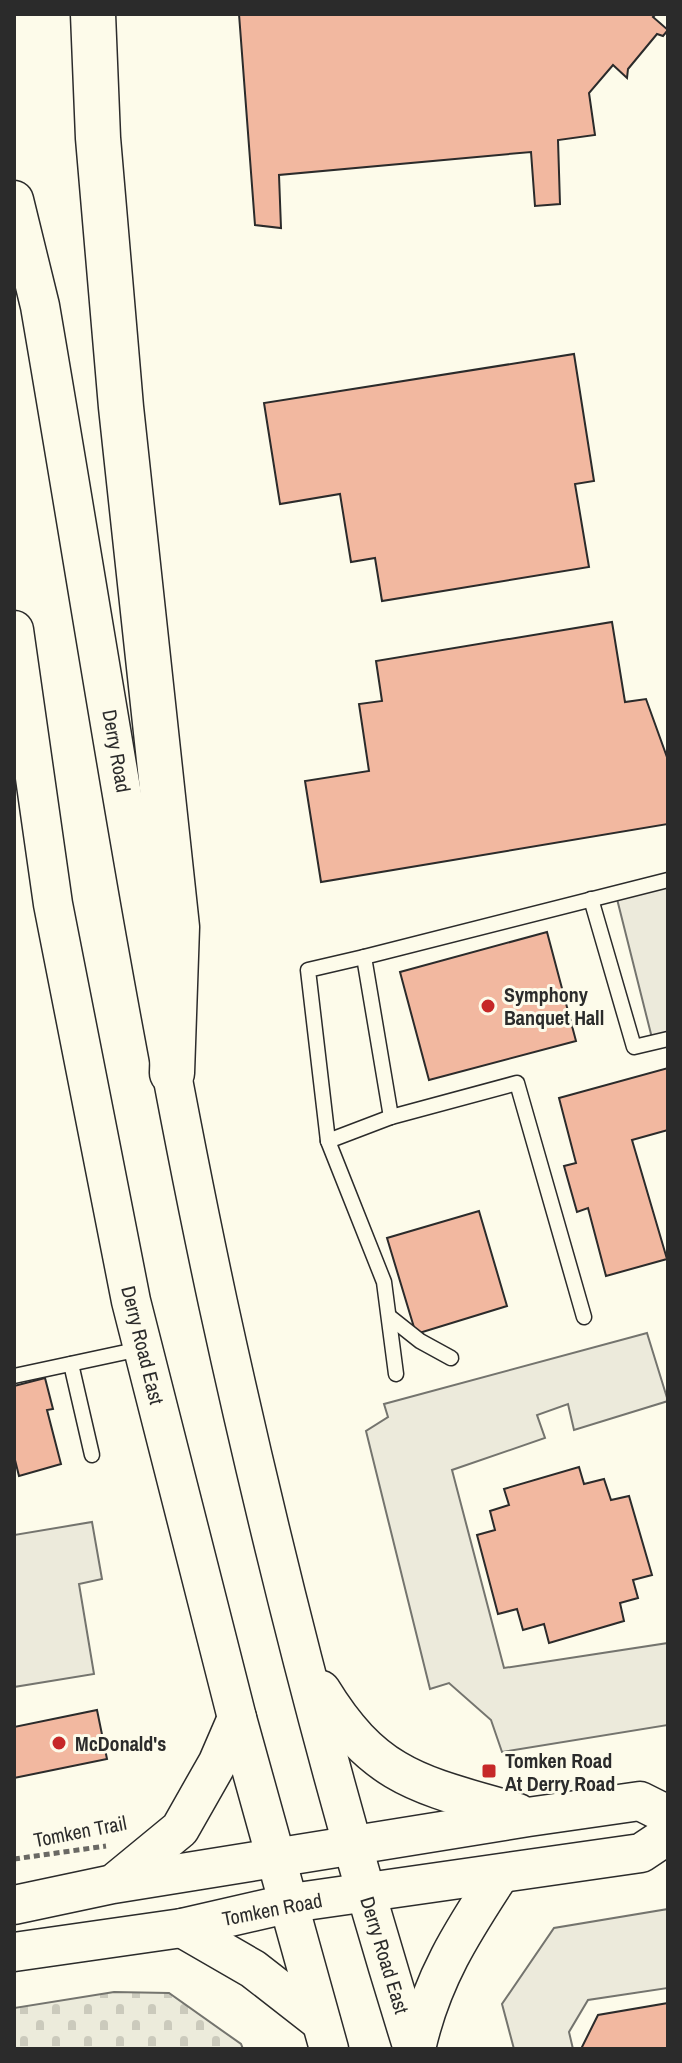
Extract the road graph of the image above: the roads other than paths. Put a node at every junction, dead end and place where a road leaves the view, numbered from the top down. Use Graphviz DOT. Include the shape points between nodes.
graph roads {
  1 [pos="93,14"];
  2 [pos="14,200"];
  3 [pos="14,630"];
  4 [pos="668,880"];
  5 [pos="591,899"];
  6 [pos="364,957"];
  7 [pos="668,1039"];
  8 [pos="172,1073"];
  9 [pos="391,1117"];
  10 [pos="328,1141"];
  11 [pos="218,1302"];
  12 [pos="584,1317"];
  13 [pos="391,1318"];
  14 [pos="144,1348"];
  15 [pos="451,1358"];
  16 [pos="71,1364"];
  17 [pos="396,1374"];
  18 [pos="14,1376"];
  19 [pos="92,1455"];
  20 [pos="299,1655"];
  21 [pos="237,1718"];
  22 [pos="668,1815"];
  23 [pos="528,1817"];
  24 [pos="668,1835"];
  25 [pos="352,1843"];
  26 [pos="277,1856"];
  27 [pos="500,1874"];
  28 [pos="113,1884"];
  29 [pos="365,1891"];
  30 [pos="291,1903"];
  31 [pos="14,1905"];
  32 [pos="182,1928"];
  33 [pos="14,1952"];
  34 [pos="325,2035"];
  35 [pos="415,2049"];
  1 -- 8 [label="highway" via="121,407 177,927"];
  2 -- 8 [label="main road, Derry Road" via="40,306"];
  3 -- 14 [label="main road, Derry Road East" via="53,904"];
  4 -- 5 [label="lane"];
  5 -- 6 [label="lane"];
  5 -- 7 [label="lane" via="634,1047"];
  6 -- 9 [label="lane"];
  6 -- 10 [label="lane" via="308,970"];
  8 -- 11 [label="main road, Derry Road"];
  9 -- 10 [label="lane"];
  9 -- 12 [label="lane" via="517,1083"];
  10 -- 13 [label="lane" via="384,1282"];
  11 -- 20 [label="main road, Derry Road East"];
  13 -- 15 [label="lane"];
  13 -- 17 [label="lane"];
  14 -- 16 [label="lane"];
  14 -- 21 [label="main road, Derry Road East"];
  16 -- 18 [label="lane"];
  16 -- 19 [label="lane"];
  20 -- 23 [label="main road" via="342,1725 384,1765 429,1787"];
  20 -- 25 [label="main road, Derry Road East"];
  21 -- 26 [label="main road, Derry Road East"];
  21 -- 28 [label="main road" via="180,1829"];
  22 -- 23 [label="main road" via="640,1801"];
  23 -- 25 [label="main road"];
  24 -- 27 [label="main road, Tomken Road" via="641,1853"];
  25 -- 26 [label="main road"];
  25 -- 29 [label="main road, Derry Road East"];
  26 -- 28 [label="main road"];
  26 -- 30 [label="main road, Derry Road East"];
  27 -- 29 [label="main road, Tomken Road"];
  27 -- 35 [label="main road" via="455,1943 426,2006"];
  28 -- 31 [label="main road"];
  29 -- 30 [label="main road, Tomken Road"];
  29 -- 35 [label="main road, Derry Road East"];
  30 -- 32 [label="main road, Tomken Road"];
  30 -- 34 [label="main road, Derry Road East"];
  32 -- 33 [label="main road, Tomken Road"];
  32 -- 34 [label="main road" via="253,1969"];
}
